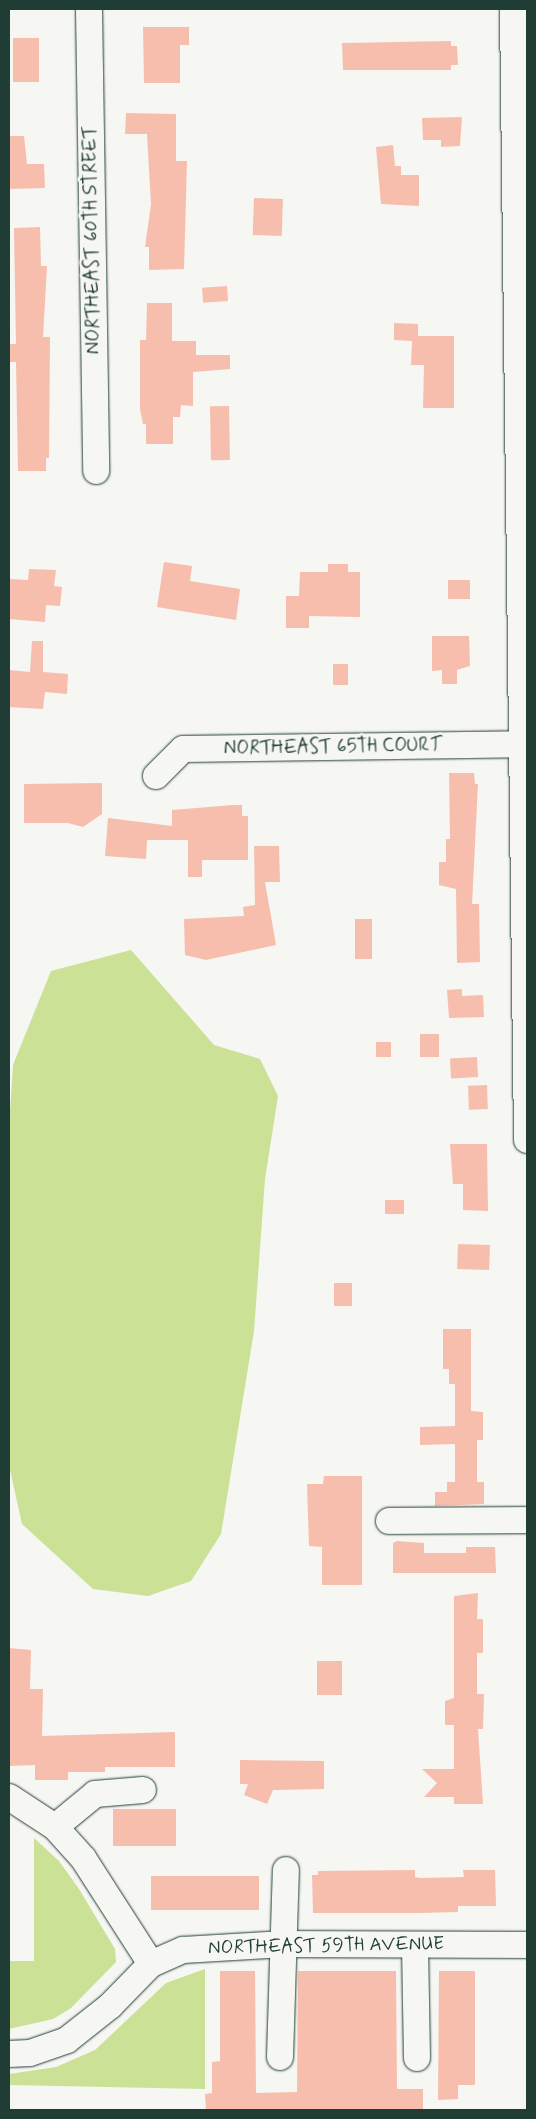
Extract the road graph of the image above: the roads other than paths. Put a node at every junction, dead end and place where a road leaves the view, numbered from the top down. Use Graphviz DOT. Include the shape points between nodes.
graph roads {
  1 [pos="88,9"];
  2 [pos="513,9"];
  3 [pos="521,176"];
  4 [pos="96,471"];
  5 [pos="523,472"];
  6 [pos="521,744"];
  7 [pos="156,776"];
  8 [pos="525,907"];
  9 [pos="527,1140"];
  10 [pos="527,1520"];
  11 [pos="389,1521"];
  12 [pos="142,1790"];
  13 [pos="9,1798"];
  14 [pos="55,1827"];
  15 [pos="286,1870"];
  16 [pos="285,1944"];
  17 [pos="415,1945"];
  18 [pos="527,1945"];
  19 [pos="151,1964"];
  20 [pos="9,2054"];
  21 [pos="280,2057"];
  22 [pos="417,2058"];
  1 -- 4 [label="street, NORTHEAST 60TH STREET"];
  2 -- 3 [label="street"];
  3 -- 5 [label="street"];
  5 -- 6 [label="street"];
  6 -- 7 [label="street, NORTHEAST 65TH COURT" via="183,749"];
  6 -- 8 [label="street"];
  8 -- 9 [label="street"];
  10 -- 11 [label="street"];
  12 -- 14 [label="street" via="95,1794"];
  13 -- 14 [label="street"];
  14 -- 19 [label="street" via="83,1858"];
  15 -- 16 [label="street"];
  16 -- 17 [label="street, NORTHEAST 59TH AVENUE"];
  16 -- 19 [label="street, NORTHEAST 59TH AVENUE" via="192,1948"];
  16 -- 21 [label="street" via="281,1965"];
  17 -- 18 [label="street, NORTHEAST 59TH AVENUE"];
  17 -- 22 [label="street"];
  19 -- 20 [label="street, NORTHEAST 59TH AVENUE" via="110,2006 67,2040 30,2053"];
}
